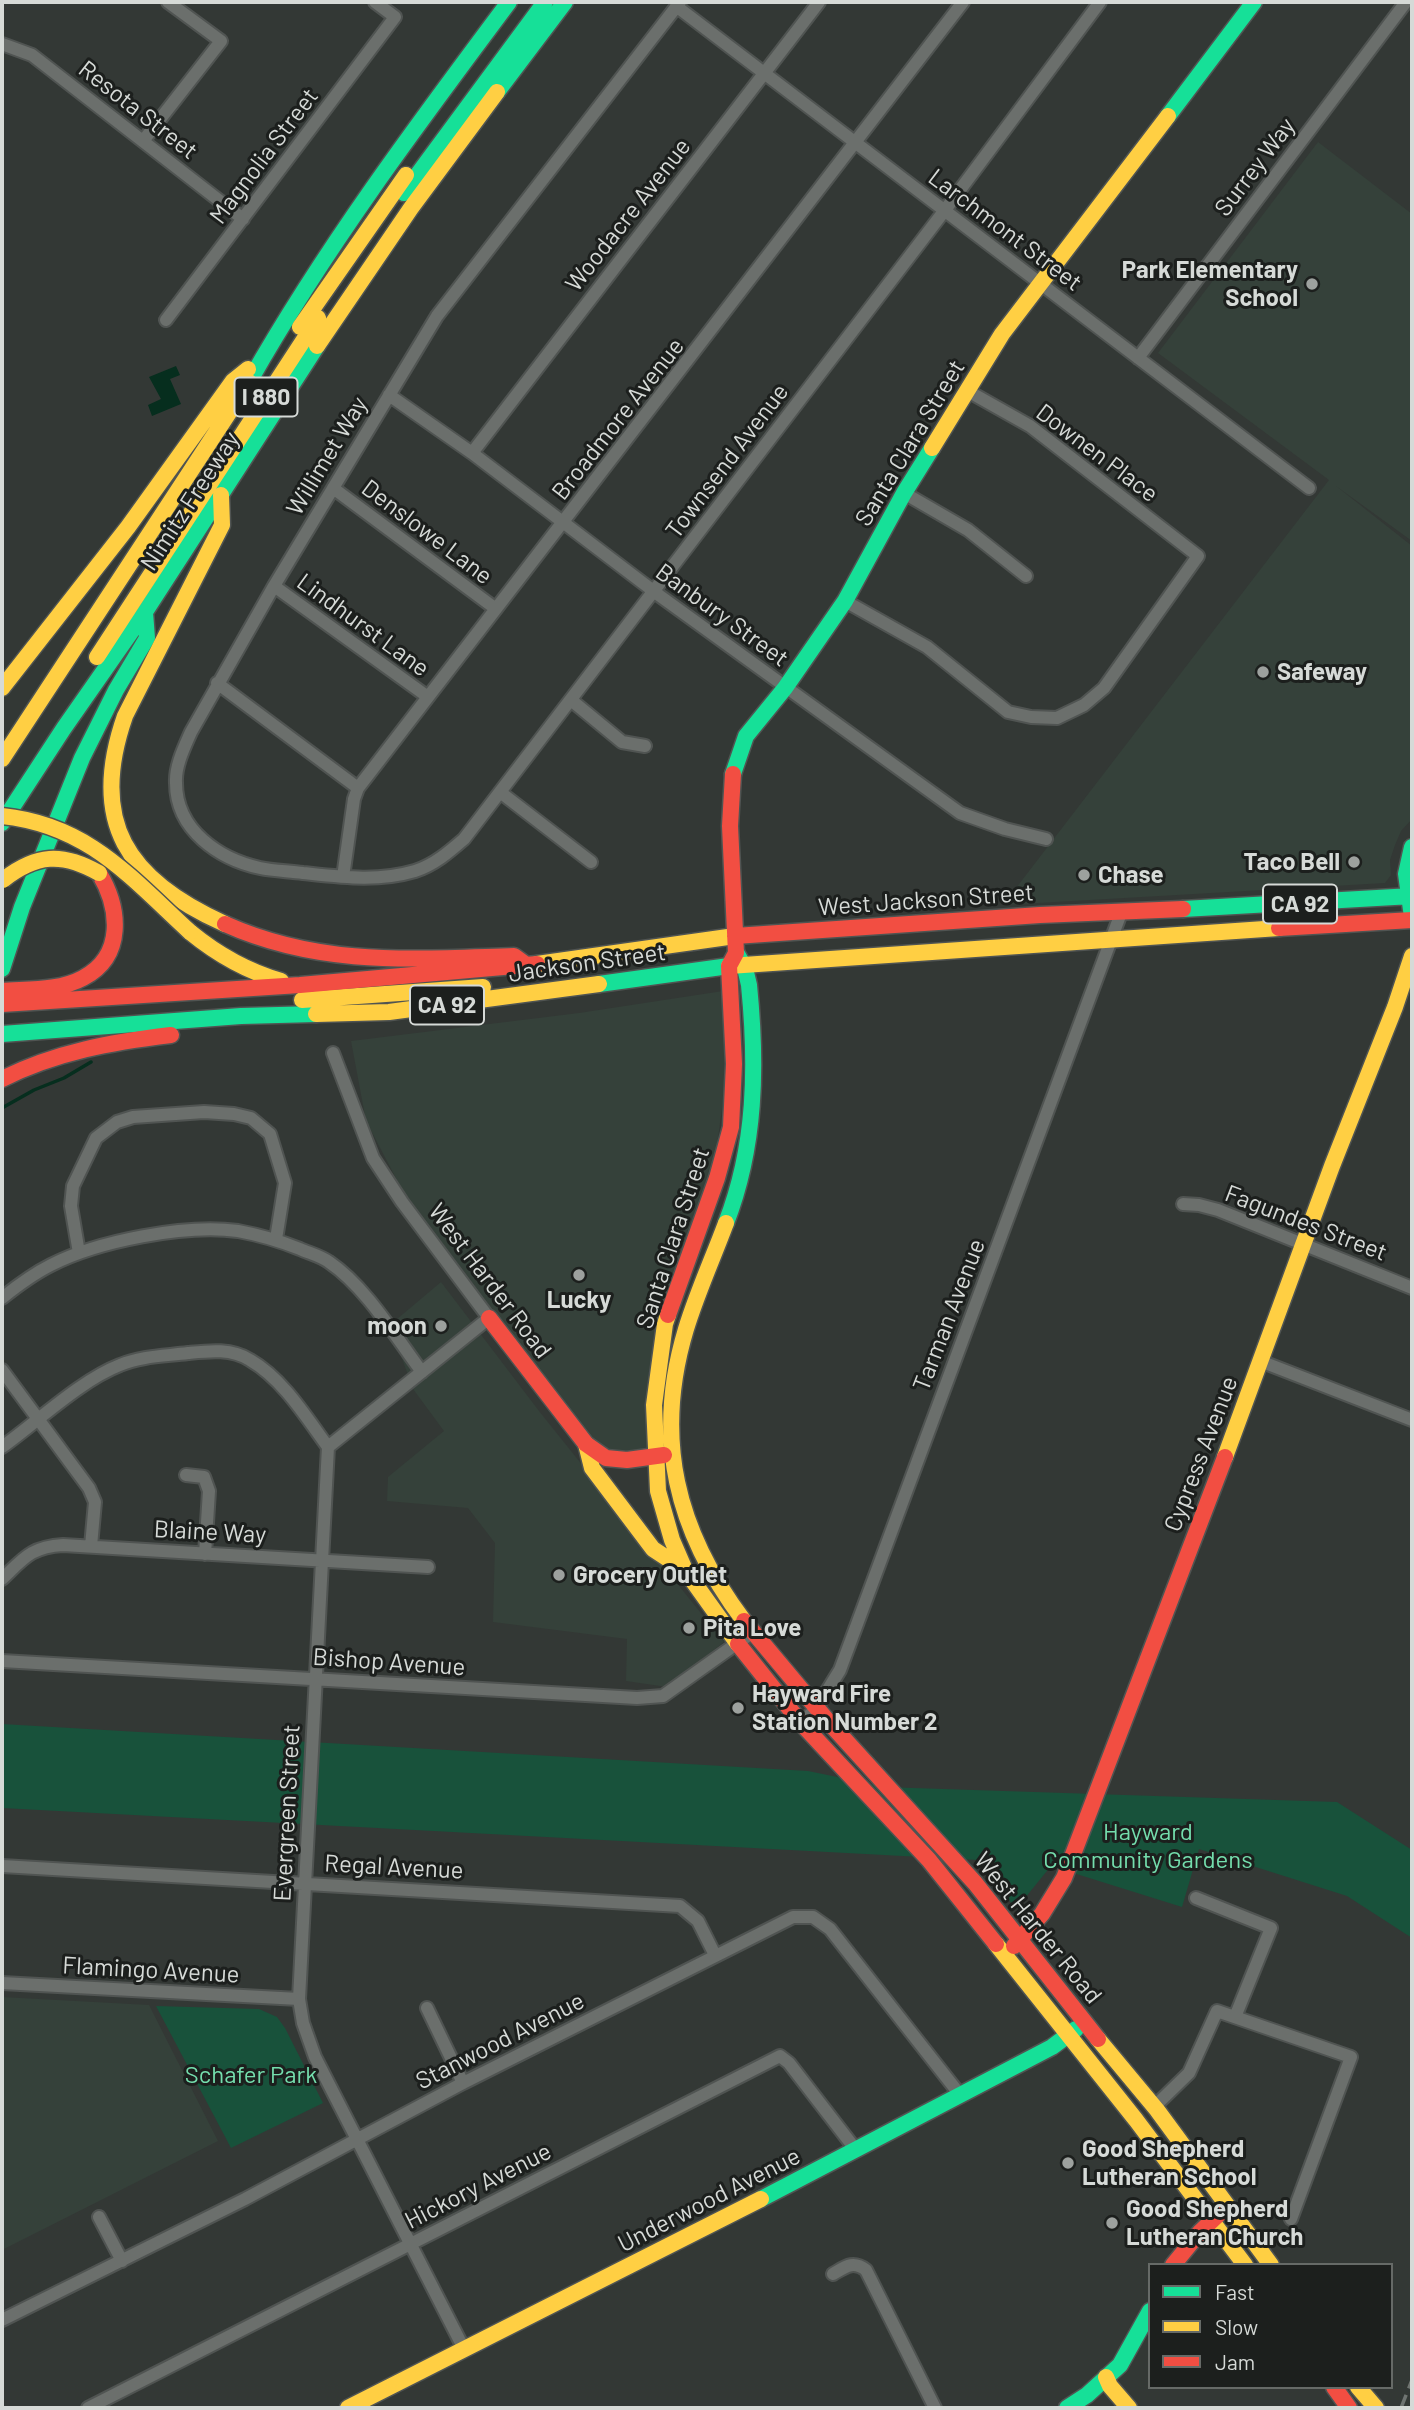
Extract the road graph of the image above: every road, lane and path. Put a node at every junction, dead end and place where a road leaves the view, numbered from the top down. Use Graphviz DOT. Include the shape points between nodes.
graph roads {
  1 [pos="168,2"];
  2 [pos="375,2"];
  3 [pos="509,2"];
  4 [pos="532,2"];
  5 [pos="545,2"];
  6 [pos="565,2"];
  7 [pos="818,2"];
  8 [pos="963,2"];
  9 [pos="1100,2"];
  10 [pos="1254,2"];
  11 [pos="1406,2"];
  12 [pos="678,4"];
  13 [pos="2,44"];
  14 [pos="764,73"];
  15 [pos="143,141"];
  16 [pos="856,143"];
  17 [pos="945,210"];
  18 [pos="243,219"];
  19 [pos="1040,284"];
  20 [pos="166,320"];
  21 [pos="262,358"];
  22 [pos="1138,358"];
  23 [pos="967,390"];
  24 [pos="389,395"];
  25 [pos="241,396"];
  26 [pos="472,453"];
  27 [pos="333,488"];
  28 [pos="1309,488"];
  29 [pos="904,493"];
  30 [pos="222,495"];
  31 [pos="563,524"];
  32 [pos="1026,576"];
  33 [pos="274,586"];
  34 [pos="653,591"];
  35 [pos="845,601"];
  36 [pos="496,609"];
  37 [pos="145,612"];
  38 [pos="217,683"];
  39 [pos="3,686"];
  40 [pos="785,688"];
  41 [pos="428,697"];
  42 [pos="571,700"];
  43 [pos="645,746"];
  44 [pos="2,759"];
  45 [pos="358,788"];
  46 [pos="500,792"];
  47 [pos="2,802"];
  48 [pos="2,816"];
  49 [pos="2,823"];
  50 [pos="1046,839"];
  51 [pos="1412,847"];
  52 [pos="592,862"];
  53 [pos="343,877"];
  54 [pos="3,881"];
  55 [pos="1411,896"];
  56 [pos="1121,913"];
  57 [pos="1412,918"];
  58 [pos="735,936"];
  59 [pos="1112,938"];
  60 [pos="1412,956"];
  61 [pos="737,961"];
  62 [pos="525,964"];
  63 [pos="2,969"];
  64 [pos="300,985"];
  65 [pos="2,991"];
  66 [pos="2,1004"];
  67 [pos="242,1016"];
  68 [pos="67,1029"];
  69 [pos="2,1034"];
  70 [pos="90,1047"];
  71 [pos="334,1053"];
  72 [pos="2,1079"];
  73 [pos="2,1090"];
  74 [pos="1183,1204"];
  75 [pos="276,1239"];
  76 [pos="1303,1243"];
  77 [pos="79,1253"];
  78 [pos="1412,1288"];
  79 [pos="2,1298"];
  80 [pos="489,1318"];
  81 [pos="1261,1361"];
  82 [pos="2,1370"];
  83 [pos="422,1372"];
  84 [pos="39,1419"];
  85 [pos="1412,1420"];
  86 [pos="586,1444"];
  87 [pos="2,1447"];
  88 [pos="328,1447"];
  89 [pos="674,1453"];
  90 [pos="655,1456"];
  91 [pos="186,1475"];
  92 [pos="91,1546"];
  93 [pos="205,1553"];
  94 [pos="322,1559"];
  95 [pos="428,1567"];
  96 [pos="685,1570"];
  97 [pos="2,1579"];
  98 [pos="753,1632"];
  99 [pos="737,1643"];
  100 [pos="2,1661"];
  101 [pos="779,1664"];
  102 [pos="764,1676"];
  103 [pos="316,1678"];
  104 [pos="816,1709"];
  105 [pos="801,1723"];
  106 [pos="2,1866"];
  107 [pos="304,1883"];
  108 [pos="1196,1898"];
  109 [pos="1020,1940"];
  110 [pos="1006,1954"];
  111 [pos="715,1955"];
  112 [pos="2,1983"];
  113 [pos="299,1999"];
  114 [pos="427,2008"];
  115 [pos="1235,2017"];
  116 [pos="1084,2023"];
  117 [pos="1068,2035"];
  118 [pos="463,2083"];
  119 [pos="961,2096"];
  120 [pos="1154,2107"];
  121 [pos="357,2139"];
  122 [pos="856,2150"];
  123 [pos="1229,2205"];
  124 [pos="99,2217"];
  125 [pos="1291,2218"];
  126 [pos="1211,2220"];
  127 [pos="410,2245"];
  128 [pos="122,2261"];
  129 [pos="1175,2263"];
  130 [pos="1243,2263"];
  131 [pos="1270,2263"];
  132 [pos="833,2274"];
  133 [pos="3,2315"];
  134 [pos="1148,2315"];
  135 [pos="464,2349"];
  136 [pos="1106,2377"];
  137 [pos="1335,2389"];
  138 [pos="1361,2389"];
  139 [pos="88,2408"];
  140 [pos="348,2408"];
  141 [pos="935,2408"];
  142 [pos="1067,2408"];
  143 [pos="1129,2408"];
  144 [pos="1349,2408"];
  145 [pos="1376,2408"];
  1 -- 15 [label="street" via="221,41"];
  2 -- 18 [label="street, Magnolia Street" via="395,17"];
  3 -- 21 [label="main road, Nimitz Freeway / I 880" via="352,217"];
  4 -- 25 [label="main road, I 880" via="262,384"];
  5 -- 47 [label="main road, I 880" via="308,332"];
  6 -- 30 [label="main road, Nimitz Freeway / I 880" via="368,270"];
  7 -- 14 [label="street, Woodacre Avenue"];
  8 -- 16 [label="street, Broadmore Avenue"];
  9 -- 17 [label="street, Townsend Avenue"];
  10 -- 19 [label="main road, Santa Clara Street"];
  11 -- 22 [label="street, Surrey Way"];
  12 -- 14 [label="street, Larchmont Street"];
  12 -- 24 [label="street, Willimet Way" via="437,316"];
  13 -- 15 [label="street, Resota Street" via="32,55"];
  14 -- 16 [label="street, Larchmont Street"];
  14 -- 26 [label="street, Woodacre Avenue"];
  15 -- 18 [label="street, Resota Street"];
  16 -- 17 [label="street, Larchmont Street"];
  16 -- 31 [label="street, Broadmore Avenue"];
  17 -- 19 [label="street, Larchmont Street"];
  17 -- 34 [label="street, Townsend Avenue"];
  18 -- 20 [label="street, Magnolia Street"];
  19 -- 22 [label="street, Larchmont Street"];
  19 -- 23 [label="main road, Santa Clara Street"];
  21 -- 25 [label="main road, Nimitz Freeway / I 880"];
  21 -- 39 [label="main road" via="233,381 128,527"];
  22 -- 28 [label="street, Larchmont Street"];
  23 -- 29 [label="main road, Santa Clara Street"];
  23 -- 35 [label="street, Downen Place" via="1030,426 1198,556 1104,688 1084,705 1057,718 1008,712 927,648"];
  24 -- 26 [label="street, Banbury Street"];
  24 -- 27 [label="street, Willimet Way"];
  25 -- 44 [label="main road, Nimitz Freeway / I 880"];
  26 -- 31 [label="street, Banbury Street"];
  27 -- 33 [label="street, Willimet Way"];
  27 -- 36 [label="street, Denslowe Lane"];
  29 -- 32 [label="street" via="968,530"];
  29 -- 35 [label="main road, Santa Clara Street"];
  30 -- 37 [label="main road, Nimitz Freeway / I 880"];
  30 -- 62 [label="main road" via="222,525 115,742 109,786 114,820 126,851 184,903 271,942 359,958 514,957"];
  31 -- 34 [label="street, Banbury Street"];
  31 -- 36 [label="street, Broadmore Avenue"];
  33 -- 38 [label="street, Willimet Way"];
  33 -- 41 [label="street, Lindhurst Lane"];
  34 -- 40 [label="street, Banbury Street"];
  34 -- 42 [label="street, Townsend Avenue"];
  35 -- 40 [label="main road, Santa Clara Street"];
  36 -- 41 [label="street, Broadmore Avenue"];
  37 -- 49 [label="main road, Nimitz Freeway / I 880"];
  37 -- 63 [label="main road" via="147,638 82,758"];
  38 -- 45 [label="street"];
  38 -- 53 [label="street, Willimet Way" via="181,755 176,783 181,811 199,839 229,857 260,867"];
  40 -- 50 [label="street, Banbury Street" via="960,813"];
  40 -- 58 [label="main road, Santa Clara Street" via="746,737 732,777 729,836"];
  41 -- 45 [label="street, Broadmore Avenue"];
  42 -- 43 [label="street" via="622,742"];
  42 -- 46 [label="street, Townsend Avenue"];
  45 -- 53 [label="street, Broadmore Avenue"];
  46 -- 52 [label="street"];
  46 -- 53 [label="street, Townsend Avenue" via="464,839 442,859 385,878"];
  48 -- 64 [label="main road, bridge" via="41,820 86,842 223,959"];
  51 -- 55 [label="main road" via="1406,874"];
  54 -- 65 [label="main road, bridge" via="33,860 53,857 86,864 99,873 113,897 117,922 113,946 97,969 81,979"];
  55 -- 56 [label="main road, CA 92"];
  55 -- 57 [label="main road"];
  56 -- 58 [label="main road, West Jackson Street / CA 92"];
  56 -- 59 [label="street, Tarman Avenue"];
  57 -- 59 [label="main road, CA 92"];
  58 -- 61 [label="main road, Santa Clara Street"];
  58 -- 62 [label="main road, Jackson Street / CA 92"];
  59 -- 61 [label="main road, West Jackson Street / CA 92"];
  59 -- 104 [label="street, Tarman Avenue" via="840,1670"];
  60 -- 76 [label="main road, Cypress Avenue"];
  61 -- 67 [label="main road, Jackson Street / CA 92" via="389,1012"];
  61 -- 68 [label="main road" via="483,987 219,1004"];
  61 -- 89 [label="main road, Santa Clara Street" via="755,1084 753,1119 740,1183 691,1311 679,1358"];
  61 -- 90 [label="main road, Santa Clara Street" via="731,1127 666,1324 654,1405"];
  62 -- 64 [label="main road, CA 92"];
  64 -- 66 [label="main road, CA 92"];
  67 -- 68 [label="main road, CA 92"];
  67 -- 70 [label="main road" via="183,1033"];
  68 -- 69 [label="main road, CA 92"];
  70 -- 72 [label="main road" via="57,1054"];
  70 -- 73 [label="main road"];
  71 -- 80 [label="street, West Harder Road" via="373,1157"];
  74 -- 76 [label="street, Fagundes Street" via="1218,1210"];
  75 -- 77 [label="street" via="236,1231 188,1231 130,1239"];
  75 -- 77 [label="street" via="285,1182 270,1133 251,1118 204,1112 133,1117 117,1122 96,1138 73,1186 71,1206"];
  75 -- 83 [label="street" via="327,1260 349,1278"];
  76 -- 78 [label="street, Fagundes Street"];
  76 -- 81 [label="main road, Cypress Avenue"];
  77 -- 79 [label="street" via="26,1279"];
  80 -- 83 [label="street"];
  80 -- 86 [label="main road, West Harder Road"];
  81 -- 85 [label="street"];
  81 -- 109 [label="main road, Cypress Avenue" via="1064,1878 1049,1906"];
  82 -- 84 [label="street"];
  83 -- 88 [label="street"];
  84 -- 87 [label="street"];
  84 -- 88 [label="street" via="121,1364 142,1358 232,1352 250,1359 274,1379"];
  84 -- 92 [label="street" via="89,1488 94,1502"];
  86 -- 90 [label="main road, West Harder Road" via="606,1458"];
  86 -- 96 [label="main road" via="593,1468 653,1549"];
  88 -- 94 [label="street, Evergreen Street"];
  89 -- 90 [label="main road, West Harder Road"];
  89 -- 98 [label="main road, Santa Clara Street" via="682,1508 699,1551 726,1598"];
  90 -- 96 [label="main road, Santa Clara Street" via="664,1516"];
  91 -- 93 [label="street" via="204,1477 209,1491"];
  92 -- 93 [label="street, Blaine Way"];
  92 -- 97 [label="street, Blaine Way" via="45,1546 30,1553"];
  93 -- 94 [label="street, Blaine Way"];
  94 -- 95 [label="street, Blaine Way"];
  94 -- 103 [label="street, Evergreen Street"];
  96 -- 99 [label="main road, Santa Clara Street"];
  98 -- 99 [label="street, Bishop Avenue"];
  98 -- 101 [label="main road, West Harder Road"];
  99 -- 102 [label="main road, West Harder Road"];
  99 -- 103 [label="street, Bishop Avenue" via="663,1696"];
  100 -- 103 [label="street, Bishop Avenue"];
  101 -- 102 [label="main road"];
  101 -- 104 [label="main road, West Harder Road"];
  102 -- 105 [label="main road, West Harder Road"];
  103 -- 107 [label="street, Evergreen Street"];
  104 -- 105 [label="street, Tarman Avenue"];
  104 -- 109 [label="main road, West Harder Road" via="959,1865"];
  105 -- 110 [label="main road, West Harder Road" via="929,1860"];
  106 -- 107 [label="street, Regal Avenue"];
  107 -- 111 [label="street, Regal Avenue" via="680,1906 698,1921"];
  107 -- 113 [label="street, Evergreen Street"];
  108 -- 115 [label="street" via="1271,1928"];
  109 -- 110 [label="main road, Cypress Avenue"];
  109 -- 116 [label="main road, West Harder Road"];
  110 -- 117 [label="main road, West Harder Road"];
  111 -- 118 [label="street, Stanwood Avenue"];
  111 -- 119 [label="street, Stanwood Avenue" via="793,1917 813,1917 830,1929"];
  112 -- 113 [label="street, Flamingo Avenue"];
  113 -- 121 [label="street, Evergreen Street" via="311,2049"];
  114 -- 118 [label="street"];
  115 -- 120 [label="street" via="1217,2011 1189,2073"];
  115 -- 125 [label="street" via="1352,2057"];
  116 -- 117 [label="main road, Underwood Avenue"];
  116 -- 120 [label="main road, West Harder Road"];
  117 -- 119 [label="main road, Underwood Avenue"];
  117 -- 126 [label="main road, West Harder Road"];
  118 -- 121 [label="street, Stanwood Avenue"];
  119 -- 122 [label="main road, Underwood Avenue"];
  120 -- 123 [label="main road, West Harder Road"];
  121 -- 127 [label="street, Evergreen Street"];
  121 -- 128 [label="street, Stanwood Avenue"];
  122 -- 127 [label="street, Hickory Avenue" via="780,2056"];
  122 -- 135 [label="main road, Underwood Avenue"];
  123 -- 126 [label="main road"];
  123 -- 131 [label="main road, West Harder Road"];
  124 -- 128 [label="street"];
  126 -- 129 [label="main road"];
  126 -- 130 [label="main road, West Harder Road"];
  127 -- 135 [label="street, Evergreen Street"];
  127 -- 139 [label="street, Hickory Avenue"];
  128 -- 133 [label="street, Stanwood Avenue"];
  132 -- 141 [label="street" via="851,2264 866,2270"];
  134 -- 136 [label="main road" via="1120,2365"];
  135 -- 140 [label="main road, Underwood Avenue"];
  136 -- 142 [label="main road"];
  136 -- 143 [label="main road"];
  137 -- 144 [label="main road"];
  138 -- 145 [label="main road"];
}
